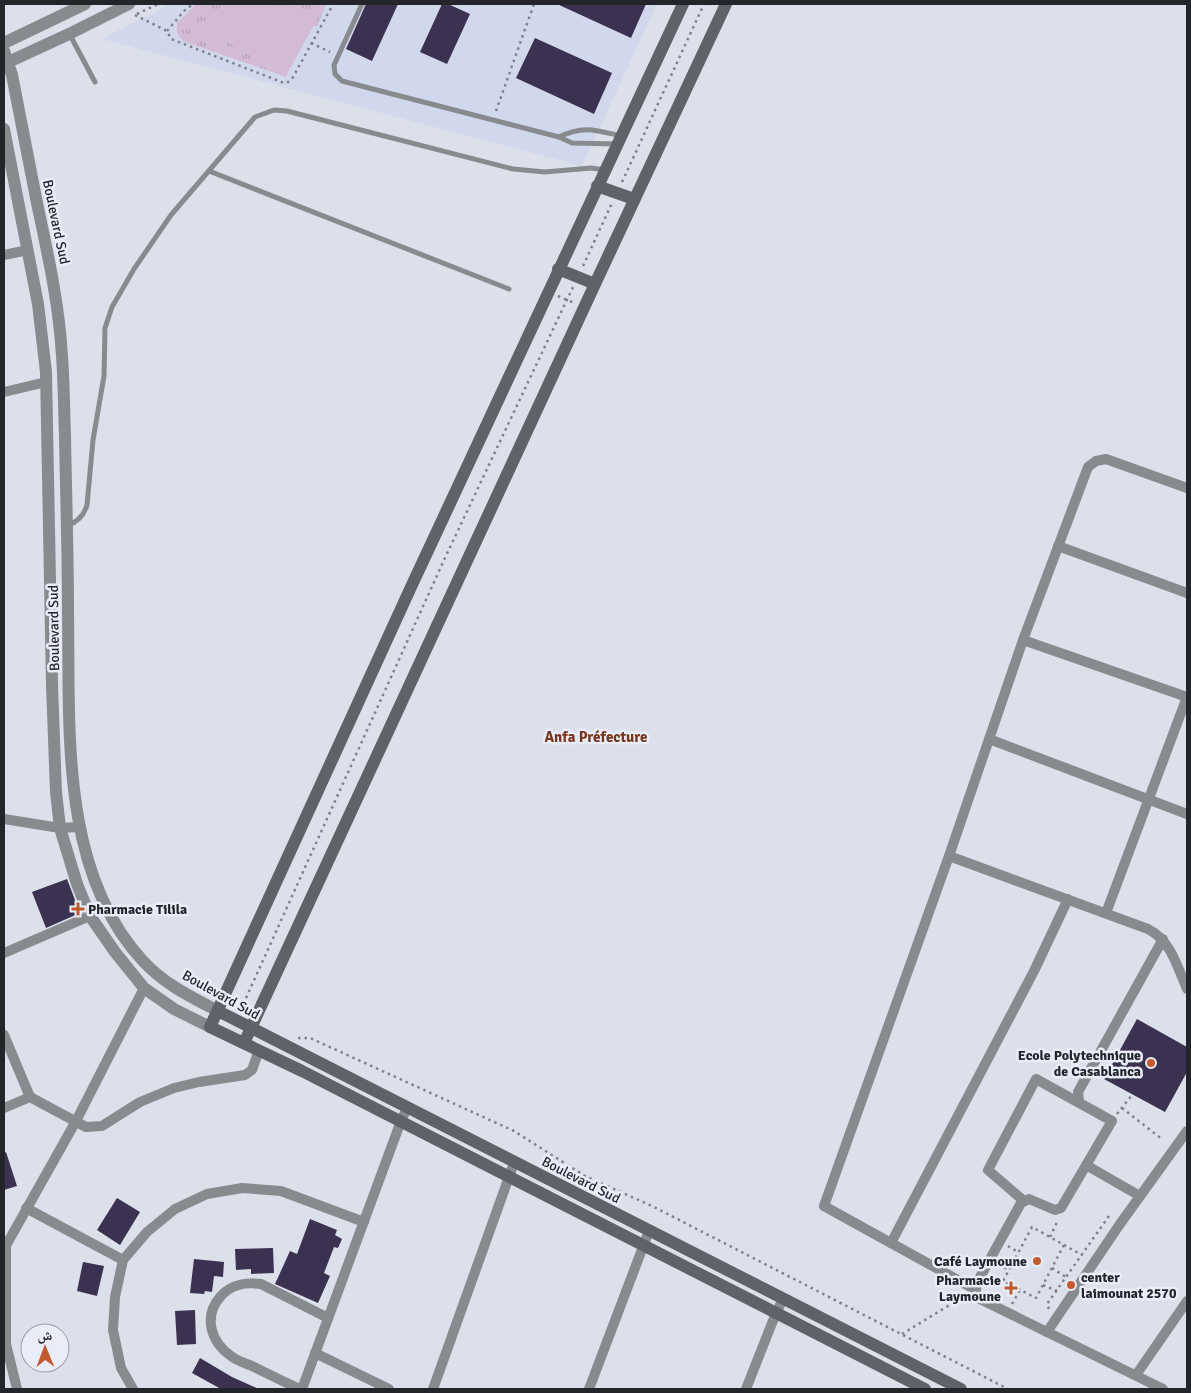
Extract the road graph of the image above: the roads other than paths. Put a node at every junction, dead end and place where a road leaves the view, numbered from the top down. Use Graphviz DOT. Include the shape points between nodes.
graph roads {
  1 [pos="84,4"];
  2 [pos="362,4"];
  3 [pos="683,4"];
  4 [pos="726,4"];
  5 [pos="132,10"];
  6 [pos="69,34"];
  7 [pos="4,44"];
  8 [pos="5,59"];
  9 [pos="95,82"];
  10 [pos="4,129"];
  11 [pos="559,137"];
  12 [pos="619,140"];
  13 [pos="605,170"];
  14 [pos="209,171"];
  15 [pos="597,186"];
  16 [pos="634,199"];
  17 [pos="28,250"];
  18 [pos="4,255"];
  19 [pos="558,269"];
  20 [pos="595,284"];
  21 [pos="509,289"];
  22 [pos="46,382"];
  23 [pos="4,392"];
  24 [pos="1187,488"];
  25 [pos="67,525"];
  26 [pos="1058,546"];
  27 [pos="1187,593"];
  28 [pos="1022,640"];
  29 [pos="1187,697"];
  30 [pos="989,739"];
  31 [pos="1148,800"];
  32 [pos="1187,814"];
  33 [pos="4,819"];
  34 [pos="79,827"];
  35 [pos="60,828"];
  36 [pos="949,856"];
  37 [pos="1068,899"];
  38 [pos="1106,913"];
  39 [pos="90,916"];
  40 [pos="1162,939"];
  41 [pos="4,953"];
  42 [pos="144,988"];
  43 [pos="1187,988"];
  44 [pos="218,1011"];
  45 [pos="210,1027"];
  46 [pos="251,1029"];
  47 [pos="4,1035"];
  48 [pos="244,1043"];
  49 [pos="259,1050"];
  50 [pos="30,1096"];
  51 [pos="1079,1101"];
  52 [pos="4,1108"];
  53 [pos="407,1108"];
  54 [pos="76,1121"];
  55 [pos="401,1121"];
  56 [pos="1187,1132"];
  57 [pos="514,1163"];
  58 [pos="1086,1165"];
  59 [pos="509,1176"];
  60 [pos="1140,1196"];
  61 [pos="1024,1201"];
  62 [pos="26,1208"];
  63 [pos="364,1222"];
  64 [pos="649,1231"];
  65 [pos="891,1243"];
  66 [pos="643,1245"];
  67 [pos="5,1247"];
  68 [pos="123,1260"];
  69 [pos="976,1290"];
  70 [pos="783,1299"];
  71 [pos="1187,1301"];
  72 [pos="776,1313"];
  73 [pos="328,1318"];
  74 [pos="1047,1332"];
  75 [pos="315,1353"];
  76 [pos="1136,1375"];
  77 [pos="936,1377"];
  78 [pos="17,1389"];
  79 [pos="133,1389"];
  80 [pos="301,1389"];
  81 [pos="389,1389"];
  82 [pos="433,1389"];
  83 [pos="590,1389"];
  84 [pos="746,1389"];
  85 [pos="925,1389"];
  86 [pos="929,1389"];
  87 [pos="960,1389"];
  88 [pos="1163,1389"];
  1 -- 7 [label="street"];
  2 -- 11 [label="lane" via="334,65 342,81"];
  3 -- 12 [label="main road"];
  4 -- 16 [label="main road"];
  5 -- 6 [label="street"];
  6 -- 8 [label="street"];
  6 -- 9 [label="lane"];
  8 -- 25 [label="street, Boulevard Sud" via="56,297 62,357"];
  10 -- 17 [label="street, Boulevard Sud"];
  11 -- 12 [label="lane" via="572,143"];
  11 -- 12 [label="lane" via="573,130 590,129"];
  12 -- 13 [label="main road"];
  13 -- 14 [label="lane" via="545,172 513,169 280,110 261,114 250,121"];
  13 -- 15 [label="main road"];
  14 -- 21 [label="lane"];
  14 -- 25 [label="lane" via="152,242 108,318 104,376 86,510 78,520"];
  15 -- 16 [label="main road"];
  15 -- 19 [label="main road"];
  16 -- 20 [label="main road"];
  17 -- 18 [label="street"];
  17 -- 22 [label="street, Boulevard Sud" via="38,304"];
  19 -- 20 [label="main road"];
  19 -- 44 [label="main road"];
  20 -- 46 [label="main road"];
  22 -- 23 [label="street"];
  22 -- 35 [label="street, Boulevard Sud" via="52,685"];
  24 -- 26 [label="street" via="1111,460 1096,461 1085,472"];
  25 -- 34 [label="street, Boulevard Sud" via="70,755"];
  26 -- 27 [label="street"];
  26 -- 28 [label="street"];
  28 -- 29 [label="street"];
  28 -- 30 [label="street"];
  29 -- 31 [label="street"];
  30 -- 31 [label="street"];
  30 -- 36 [label="street"];
  31 -- 32 [label="street"];
  31 -- 38 [label="street"];
  33 -- 35 [label="street"];
  34 -- 35 [label="street"];
  34 -- 44 [label="street, Boulevard Sud" via="90,866 121,932 143,961 165,980"];
  35 -- 39 [label="street, Boulevard Sud"];
  36 -- 37 [label="street"];
  36 -- 65 [label="street" via="824,1206"];
  37 -- 38 [label="street"];
  37 -- 65 [label="street" via="1034,971"];
  38 -- 40 [label="street" via="1148,928"];
  39 -- 41 [label="street"];
  39 -- 42 [label="street, Boulevard Sud"];
  40 -- 43 [label="street"];
  40 -- 51 [label="street" via="1078,1092"];
  42 -- 45 [label="street, Boulevard Sud" via="174,1009"];
  42 -- 54 [label="street"];
  44 -- 45 [label="main road"];
  44 -- 46 [label="main road, Boulevard Sud"];
  45 -- 48 [label="main road, Boulevard Sud"];
  46 -- 48 [label="main road"];
  46 -- 53 [label="main road, Boulevard Sud"];
  47 -- 50 [label="street"];
  48 -- 49 [label="main road, Boulevard Sud"];
  49 -- 54 [label="street" via="252,1070 245,1075 174,1088 140,1102 102,1126 86,1127"];
  49 -- 55 [label="main road, Boulevard Sud"];
  50 -- 52 [label="street"];
  50 -- 54 [label="street"];
  51 -- 58 [label="street" via="1112,1121"];
  51 -- 61 [label="street" via="1036,1079 988,1170"];
  53 -- 55 [label="street"];
  53 -- 57 [label="main road, Boulevard Sud"];
  54 -- 62 [label="street"];
  55 -- 59 [label="main road, Boulevard Sud"];
  55 -- 63 [label="street"];
  56 -- 60 [label="street"];
  57 -- 59 [label="street"];
  57 -- 64 [label="main road, Boulevard Sud"];
  58 -- 60 [label="street"];
  58 -- 61 [label="street" via="1058,1211 1034,1200"];
  59 -- 66 [label="main road, Boulevard Sud"];
  59 -- 82 [label="street"];
  60 -- 74 [label="street"];
  61 -- 69 [label="street" via="1018,1206"];
  62 -- 67 [label="street"];
  62 -- 68 [label="street"];
  63 -- 68 [label="street" via="281,1190 242,1188 207,1194 175,1209 147,1232"];
  63 -- 73 [label="street"];
  64 -- 66 [label="street"];
  64 -- 70 [label="main road, Boulevard Sud"];
  65 -- 69 [label="street"];
  66 -- 72 [label="main road, Boulevard Sud"];
  66 -- 83 [label="street"];
  67 -- 78 [label="street" via="6,1344"];
  68 -- 79 [label="street" via="115,1296 113,1330 121,1368"];
  69 -- 74 [label="street" via="980,1299"];
  70 -- 72 [label="street"];
  70 -- 77 [label="main road, Boulevard Sud"];
  71 -- 76 [label="street"];
  72 -- 84 [label="street"];
  72 -- 85 [label="main road, Boulevard Sud"];
  73 -- 75 [label="street"];
  73 -- 80 [label="street" via="261,1284 249,1283 227,1289 215,1303 210,1326 222,1348 232,1357"];
  74 -- 76 [label="street"];
  75 -- 80 [label="street"];
  75 -- 81 [label="street"];
  76 -- 88 [label="street"];
  77 -- 86 [label="street"];
  77 -- 87 [label="main road, Boulevard Sud"];
}
